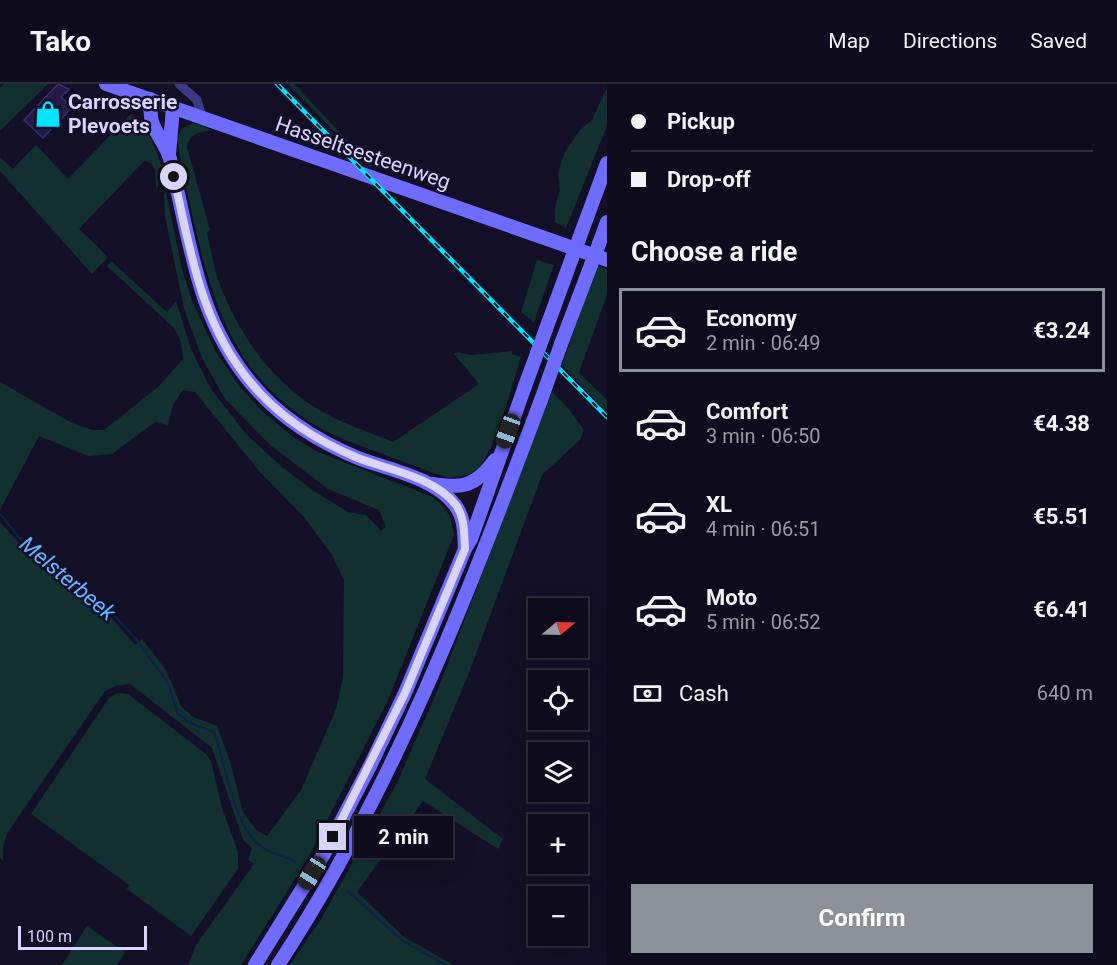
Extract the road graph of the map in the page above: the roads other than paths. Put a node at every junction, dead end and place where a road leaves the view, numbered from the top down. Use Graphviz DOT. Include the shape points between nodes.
graph roads {
  1 [pos="106,84"];
  2 [pos="179,84"];
  3 [pos="150,99"];
  4 [pos="173,108"];
  5 [pos="203,120"];
  6 [pos="169,156"];
  7 [pos="607,163"];
  8 [pos="607,222"];
  9 [pos="607,260"];
  10 [pos="500,454"];
  11 [pos="427,483"];
  12 [pos="465,549"];
  13 [pos="255,965"];
  14 [pos="278,965"];
  1 -- 3 [label="main road, Hasseltsesteenweg"];
  2 -- 5 [label="street" via="197,100"];
  3 -- 4 [label="main road, Hasseltsesteenweg"];
  3 -- 6 [label="main road" via="152,122"];
  4 -- 5 [label="main road, Hasseltsesteenweg"];
  4 -- 6 [label="main road"];
  5 -- 9 [label="main road, Hasseltsesteenweg"];
  6 -- 11 [label="main road" via="196,279 212,322 236,364 268,401 302,429 348,453"];
  7 -- 10 [label="main road, bridge"];
  8 -- 14 [label="main road, bridge" via="439,661 376,795"];
  10 -- 11 [label="main road" via="482,476 466,485"];
  10 -- 12 [label="main road"];
  11 -- 12 [label="main road" via="457,507 464,526"];
  12 -- 13 [label="main road" via="370,766 324,854"];
}
